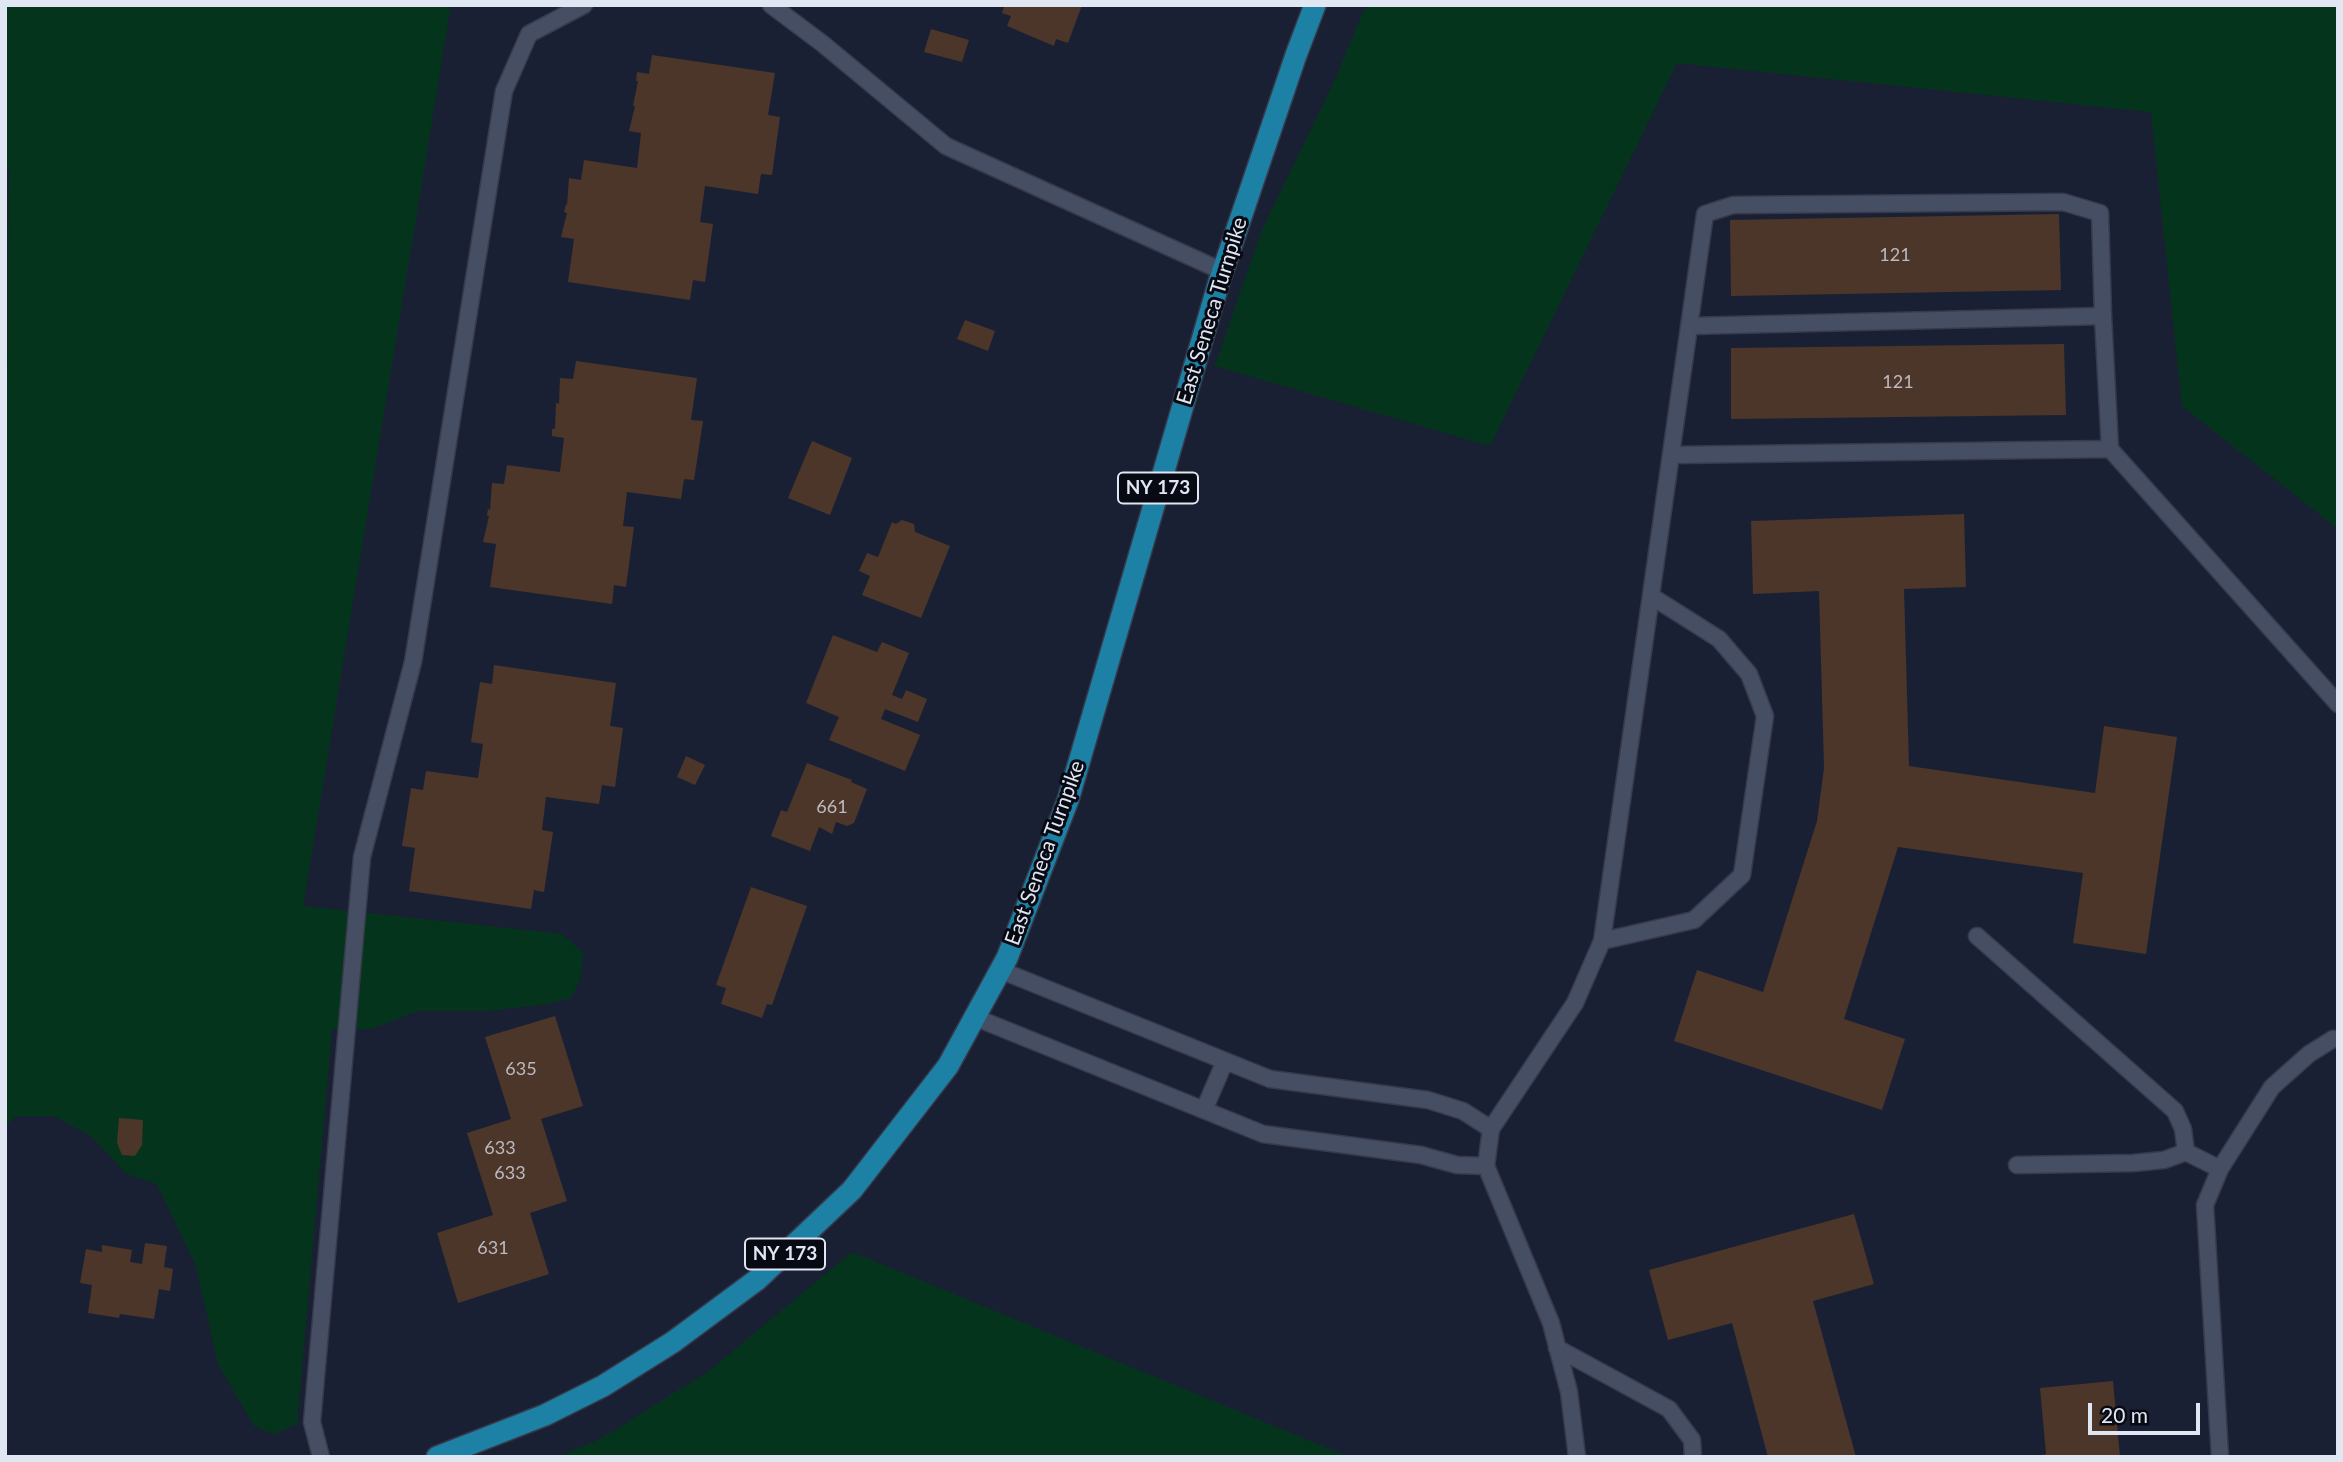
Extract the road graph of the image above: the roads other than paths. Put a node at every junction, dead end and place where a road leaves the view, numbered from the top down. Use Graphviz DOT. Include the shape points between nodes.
graph roads {
  1 [pos="584,5"];
  2 [pos="771,5"];
  3 [pos="1315,5"];
  4 [pos="1222,271"];
  5 [pos="2103,316"];
  6 [pos="1689,326"];
  7 [pos="2110,449"];
  8 [pos="1671,455"];
  9 [pos="1651,596"];
  10 [pos="2338,704"];
  11 [pos="1978,936"];
  12 [pos="1602,941"];
  13 [pos="1000,971"];
  14 [pos="974,1017"];
  15 [pos="2338,1039"];
  16 [pos="1225,1061"];
  17 [pos="1204,1110"];
  18 [pos="1491,1129"];
  19 [pos="2186,1152"];
  20 [pos="2017,1165"];
  21 [pos="1486,1166"];
  22 [pos="2220,1168"];
  23 [pos="1557,1348"];
  24 [pos="321,1457"];
  25 [pos="437,1457"];
  26 [pos="1577,1457"];
  27 [pos="1693,1457"];
  28 [pos="2220,1457"];
  1 -- 24 [label="lane" via="528,34 504,91 413,662 362,857 312,1422"];
  2 -- 4 [label="lane" via="946,146"];
  3 -- 4 [label="main road, East Seneca Turnpike / NY 173"];
  4 -- 13 [label="main road, East Seneca Turnpike / NY 173" via="1068,800"];
  5 -- 6 [label="lane"];
  5 -- 6 [label="lane" via="2099,213 2075,205 1733,205 1705,214"];
  5 -- 7 [label="lane"];
  6 -- 8 [label="lane"];
  7 -- 8 [label="lane"];
  7 -- 10 [label="lane"];
  8 -- 9 [label="lane"];
  9 -- 12 [label="lane"];
  9 -- 12 [label="lane" via="1720,639 1749,674 1765,716 1742,875 1694,920"];
  11 -- 19 [label="lane" via="2175,1111"];
  12 -- 18 [label="lane" via="1575,1003"];
  13 -- 14 [label="main road, East Seneca Turnpike / NY 173"];
  13 -- 16 [label="lane"];
  14 -- 17 [label="lane"];
  14 -- 25 [label="main road, East Seneca Turnpike / NY 173" via="948,1066 852,1190 758,1279 673,1342 603,1386 545,1415"];
  15 -- 22 [label="lane" via="2309,1054 2272,1087"];
  16 -- 17 [label="lane"];
  16 -- 18 [label="lane" via="1270,1079 1428,1100 1463,1111"];
  17 -- 21 [label="lane" via="1263,1134"];
  18 -- 21 [label="lane"];
  19 -- 20 [label="lane" via="2133,1163"];
  19 -- 22 [label="lane"];
  21 -- 23 [label="lane"];
  22 -- 28 [label="lane" via="2205,1205"];
  23 -- 26 [label="lane" via="1569,1392"];
  23 -- 27 [label="lane" via="1669,1409 1692,1440"];
}
